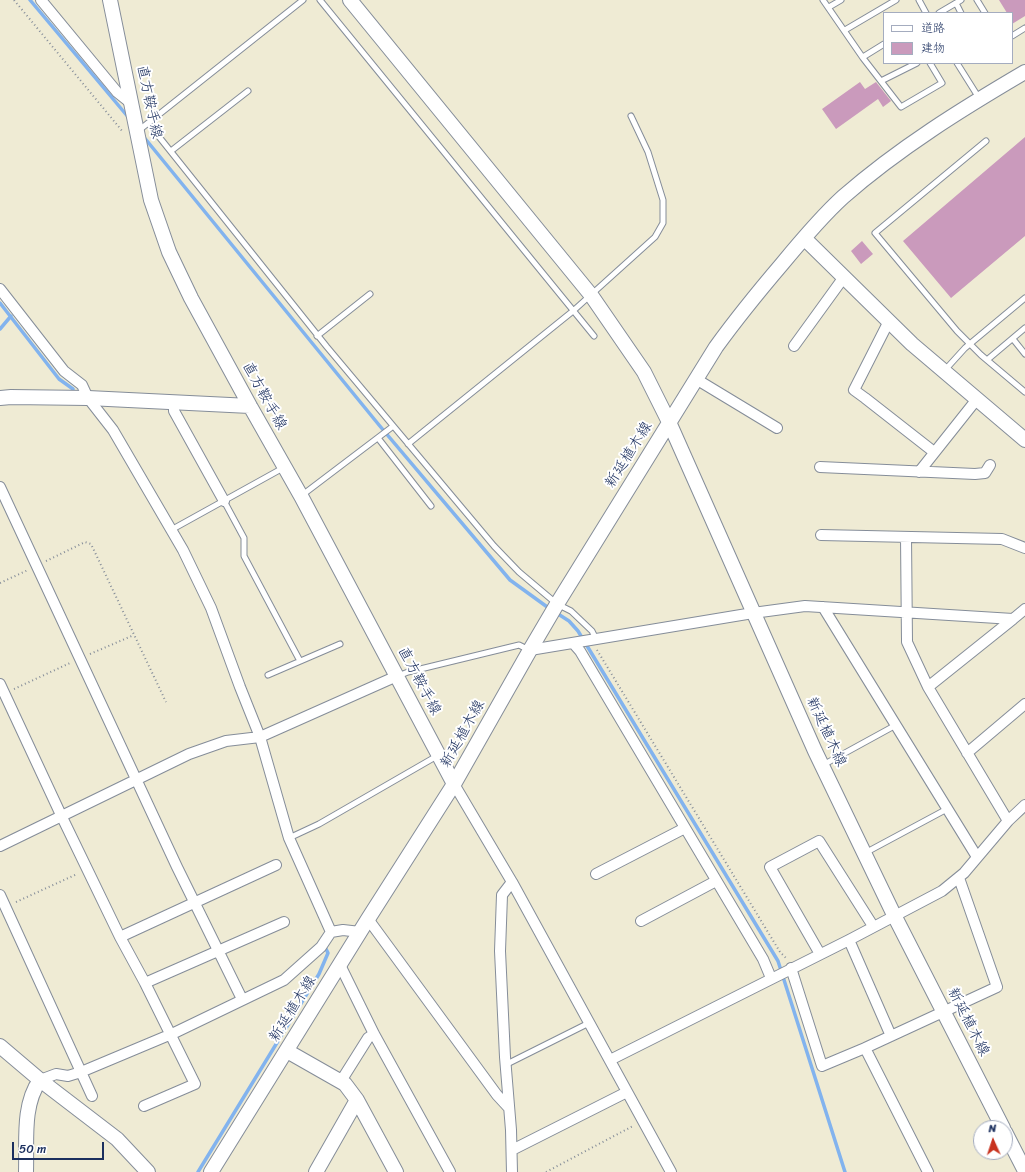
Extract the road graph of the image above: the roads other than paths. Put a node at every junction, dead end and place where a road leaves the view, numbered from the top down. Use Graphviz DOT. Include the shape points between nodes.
graph roads {
  1 [pos="41,0"];
  2 [pos="110,0"];
  3 [pos="303,0"];
  4 [pos="320,0"];
  5 [pos="350,0"];
  6 [pos="823,0"];
  7 [pos="841,0"];
  8 [pos="896,0"];
  9 [pos="919,0"];
  10 [pos="961,0"];
  11 [pos="977,0"];
  12 [pos="956,3"];
  13 [pos="829,7"];
  14 [pos="925,12"];
  15 [pos="940,12"];
  16 [pos="960,12"];
  17 [pos="984,12"];
  18 [pos="1025,28"];
  19 [pos="845,30"];
  20 [pos="1013,35"];
  21 [pos="883,45"];
  22 [pos="863,57"];
  23 [pos="915,64"];
  24 [pos="931,64"];
  25 [pos="958,64"];
  26 [pos="1025,72"];
  27 [pos="881,81"];
  28 [pos="248,91"];
  29 [pos="977,94"];
  30 [pos="132,104"];
  31 [pos="631,116"];
  32 [pos="143,127"];
  33 [pos="986,141"];
  34 [pos="170,151"];
  35 [pos="804,238"];
  36 [pos="844,277"];
  37 [pos="0,289"];
  38 [pos="370,294"];
  39 [pos="592,294"];
  40 [pos="1025,298"];
  41 [pos="573,311"];
  42 [pos="889,321"];
  43 [pos="1025,328"];
  44 [pos="317,336"];
  45 [pos="594,336"];
  46 [pos="1013,339"];
  47 [pos="970,343"];
  48 [pos="794,346"];
  49 [pos="1025,354"];
  50 [pos="987,360"];
  51 [pos="944,371"];
  52 [pos="696,380"];
  53 [pos="1025,392"];
  54 [pos="0,398"];
  55 [pos="88,398"];
  56 [pos="977,399"];
  57 [pos="174,403"];
  58 [pos="250,406"];
  59 [pos="669,422"];
  60 [pos="392,426"];
  61 [pos="777,428"];
  62 [pos="378,438"];
  63 [pos="1025,440"];
  64 [pos="408,444"];
  65 [pos="934,452"];
  66 [pos="990,466"];
  67 [pos="284,467"];
  68 [pos="820,467"];
  69 [pos="918,472"];
  70 [pos="0,487"];
  71 [pos="301,496"];
  72 [pos="224,501"];
  73 [pos="431,506"];
  74 [pos="172,530"];
  75 [pos="820,535"];
  76 [pos="906,537"];
  77 [pos="1025,548"];
  78 [pos="557,604"];
  79 [pos="823,607"];
  80 [pos="1025,609"];
  81 [pos="753,613"];
  82 [pos="906,613"];
  83 [pos="1013,619"];
  84 [pos="596,639"];
  85 [pos="573,643"];
  86 [pos="340,644"];
  87 [pos="530,650"];
  88 [pos="300,661"];
  89 [pos="268,675"];
  90 [pos="398,676"];
  91 [pos="0,684"];
  92 [pos="928,687"];
  93 [pos="1025,704"];
  94 [pos="896,725"];
  95 [pos="260,737"];
  96 [pos="967,753"];
  97 [pos="439,755"];
  98 [pos="822,765"];
  99 [pos="137,779"];
  100 [pos="454,784"];
  101 [pos="1025,805"];
  102 [pos="947,809"];
  103 [pos="61,816"];
  104 [pos="1008,821"];
  105 [pos="685,828"];
  106 [pos="290,838"];
  107 [pos="0,846"];
  108 [pos="864,853"];
  109 [pos="977,858"];
  110 [pos="276,865"];
  111 [pos="596,874"];
  112 [pos="959,878"];
  113 [pos="716,881"];
  114 [pos="512,882"];
  115 [pos="0,895"];
  116 [pos="194,902"];
  117 [pos="894,915"];
  118 [pos="368,919"];
  119 [pos="641,921"];
  120 [pos="284,922"];
  121 [pos="873,926"];
  122 [pos="331,932"];
  123 [pos="360,932"];
  124 [pos="120,937"];
  125 [pos="849,940"];
  126 [pos="219,952"];
  127 [pos="820,954"];
  128 [pos="340,964"];
  129 [pos="791,968"];
  130 [pos="771,978"];
  131 [pos="146,983"];
  132 [pos="242,999"];
  133 [pos="943,1011"];
  134 [pos="589,1023"];
  135 [pos="170,1034"];
  136 [pos="374,1034"];
  137 [pos="891,1036"];
  138 [pos="0,1046"];
  139 [pos="865,1048"];
  140 [pos="287,1051"];
  141 [pos="610,1060"];
  142 [pos="505,1065"];
  143 [pos="81,1072"];
  144 [pos="40,1080"];
  145 [pos="341,1081"];
  146 [pos="627,1092"];
  147 [pos="92,1096"];
  148 [pos="357,1100"];
  149 [pos="144,1106"];
  150 [pos="509,1108"];
  151 [pos="999,1120"];
  152 [pos="1013,1148"];
  153 [pos="512,1150"];
  154 [pos="1025,1171"];
  155 [pos="26,1172"];
  156 [pos="148,1172"];
  157 [pos="211,1172"];
  158 [pos="316,1172"];
  159 [pos="396,1172"];
  160 [pos="450,1172"];
  161 [pos="512,1172"];
  162 [pos="671,1172"];
  163 [pos="928,1172"];
  1 -- 30 [label="street" via="117,92"];
  2 -- 30 [label="main road, 直方鞍手線"];
  3 -- 32 [label="lane"];
  4 -- 41 [label="lane"];
  5 -- 39 [label="main road"];
  6 -- 13 [label="lane"];
  7 -- 13 [label="lane"];
  8 -- 19 [label="lane"];
  9 -- 14 [label="lane"];
  10 -- 12 [label="lane"];
  11 -- 17 [label="lane"];
  12 -- 15 [label="lane"];
  12 -- 16 [label="lane"];
  13 -- 19 [label="lane"];
  18 -- 20 [label="lane"];
  19 -- 22 [label="lane"];
  21 -- 22 [label="lane"];
  22 -- 27 [label="lane"];
  23 -- 27 [label="lane"];
  24 -- 27 [label="lane" via="942,83 901,108"];
  25 -- 29 [label="lane"];
  26 -- 29 [label="main road"];
  28 -- 34 [label="lane"];
  29 -- 35 [label="main road" via="843,198"];
  30 -- 32 [label="main road, 直方鞍手線"];
  31 -- 39 [label="lane" via="648,152 663,200 663,223 655,237"];
  32 -- 34 [label="lane"];
  32 -- 58 [label="main road, 直方鞍手線" via="152,200 169,252"];
  33 -- 47 [label="lane" via="875,233"];
  34 -- 44 [label="lane"];
  35 -- 36 [label="main road"];
  35 -- 52 [label="main road" via="742,311"];
  36 -- 42 [label="main road"];
  36 -- 48 [label="street"];
  37 -- 55 [label="street" via="64,371 82,385"];
  38 -- 44 [label="lane"];
  39 -- 41 [label="lane"];
  39 -- 59 [label="main road" via="644,372"];
  40 -- 47 [label="lane"];
  41 -- 45 [label="lane"];
  41 -- 64 [label="lane"];
  42 -- 51 [label="main road"];
  42 -- 65 [label="street" via="854,390"];
  43 -- 46 [label="lane"];
  44 -- 60 [label="lane"];
  46 -- 49 [label="lane"];
  46 -- 50 [label="lane"];
  47 -- 50 [label="lane"];
  47 -- 51 [label="lane"];
  50 -- 53 [label="lane"];
  51 -- 56 [label="main road"];
  52 -- 59 [label="main road"];
  52 -- 61 [label="street"];
  54 -- 55 [label="main road"];
  55 -- 57 [label="main road"];
  55 -- 74 [label="street" via="113,430"];
  56 -- 63 [label="main road"];
  56 -- 65 [label="street"];
  57 -- 58 [label="main road"];
  57 -- 72 [label="street" via="174,411"];
  58 -- 67 [label="main road, 直方鞍手線"];
  59 -- 78 [label="main road, 新延植木線"];
  59 -- 81 [label="main road, 新延植木線"];
  60 -- 62 [label="lane"];
  60 -- 64 [label="lane"];
  62 -- 71 [label="lane"];
  62 -- 73 [label="lane"];
  64 -- 78 [label="lane" via="494,546 519,572"];
  65 -- 69 [label="street"];
  66 -- 69 [label="street" via="985,473 975,474"];
  67 -- 71 [label="main road, 直方鞍手線"];
  67 -- 72 [label="lane"];
  68 -- 69 [label="street"];
  70 -- 99 [label="street"];
  71 -- 90 [label="main road, 直方鞍手線"];
  72 -- 74 [label="lane"];
  72 -- 88 [label="lane" via="244,538 244,556"];
  74 -- 95 [label="street" via="212,608"];
  75 -- 76 [label="street"];
  76 -- 77 [label="street" via="1002,539"];
  76 -- 82 [label="street"];
  78 -- 84 [label="lane" via="571,611 592,631"];
  78 -- 87 [label="main road, 新延植木線"];
  79 -- 81 [label="street" via="805,606"];
  79 -- 82 [label="street"];
  79 -- 94 [label="street"];
  80 -- 83 [label="street"];
  81 -- 84 [label="street"];
  81 -- 98 [label="main road, 新延植木線"];
  82 -- 83 [label="street"];
  82 -- 92 [label="street" via="907,642"];
  83 -- 92 [label="street"];
  84 -- 85 [label="street"];
  85 -- 87 [label="street"];
  85 -- 105 [label="street"];
  86 -- 88 [label="lane"];
  87 -- 90 [label="lane" via="519,645"];
  87 -- 100 [label="main road, 新延植木線"];
  88 -- 89 [label="lane"];
  90 -- 95 [label="street"];
  90 -- 97 [label="main road, 直方鞍手線"];
  91 -- 103 [label="street"];
  92 -- 96 [label="street"];
  93 -- 96 [label="street"];
  94 -- 98 [label="lane"];
  94 -- 102 [label="street"];
  95 -- 99 [label="street" via="226,741 189,754"];
  95 -- 106 [label="street"];
  96 -- 104 [label="street"];
  97 -- 100 [label="main road, 直方鞍手線"];
  97 -- 106 [label="lane"];
  98 -- 108 [label="main road, 新延植木線"];
  99 -- 103 [label="street"];
  99 -- 116 [label="street"];
  100 -- 114 [label="street"];
  100 -- 118 [label="main road, 新延植木線"];
  101 -- 104 [label="street"];
  102 -- 108 [label="lane"];
  102 -- 109 [label="street"];
  103 -- 107 [label="street"];
  103 -- 124 [label="street"];
  104 -- 109 [label="street"];
  105 -- 111 [label="street"];
  105 -- 113 [label="street"];
  106 -- 122 [label="street"];
  108 -- 117 [label="main road, 新延植木線"];
  109 -- 112 [label="street"];
  110 -- 116 [label="street"];
  112 -- 117 [label="street" via="942,891"];
  112 -- 133 [label="street" via="997,986"];
  113 -- 119 [label="street"];
  113 -- 130 [label="street" via="763,959"];
  114 -- 134 [label="street"];
  114 -- 142 [label="street" via="502,895 500,951"];
  115 -- 143 [label="street"];
  116 -- 124 [label="street"];
  116 -- 126 [label="street"];
  117 -- 121 [label="street"];
  117 -- 133 [label="main road, 新延植木線"];
  118 -- 123 [label="main road, 新延植木線"];
  118 -- 150 [label="street"];
  120 -- 126 [label="street"];
  121 -- 125 [label="street"];
  121 -- 127 [label="street" via="819,841 770,867"];
  122 -- 123 [label="street"];
  122 -- 132 [label="street" via="321,947 284,980"];
  123 -- 128 [label="main road, 新延植木線"];
  124 -- 131 [label="street"];
  125 -- 127 [label="street"];
  125 -- 137 [label="street"];
  126 -- 131 [label="street"];
  126 -- 132 [label="street"];
  127 -- 129 [label="street"];
  128 -- 136 [label="street"];
  128 -- 140 [label="main road, 新延植木線"];
  129 -- 130 [label="street"];
  129 -- 139 [label="street" via="822,1066"];
  130 -- 141 [label="street"];
  131 -- 135 [label="street"];
  132 -- 135 [label="street"];
  133 -- 137 [label="street"];
  133 -- 151 [label="main road, 新延植木線"];
  134 -- 141 [label="street"];
  134 -- 142 [label="lane"];
  135 -- 143 [label="street"];
  135 -- 149 [label="street" via="195,1084"];
  136 -- 145 [label="street" via="368,1038"];
  136 -- 160 [label="street"];
  137 -- 139 [label="street"];
  138 -- 144 [label="main road"];
  139 -- 163 [label="street"];
  140 -- 145 [label="main road"];
  140 -- 157 [label="main road, 新延植木線"];
  141 -- 146 [label="street"];
  142 -- 150 [label="street"];
  143 -- 144 [label="street" via="68,1076 56,1074"];
  143 -- 147 [label="street"];
  144 -- 155 [label="main road" via="34,1088 28,1107"];
  144 -- 156 [label="main road" via="117,1139"];
  145 -- 148 [label="main road"];
  146 -- 153 [label="street"];
  146 -- 162 [label="street"];
  148 -- 158 [label="main road"];
  148 -- 159 [label="main road"];
  150 -- 153 [label="street"];
  152 -- 154 [label="main road"];
  153 -- 161 [label="street"];
}
